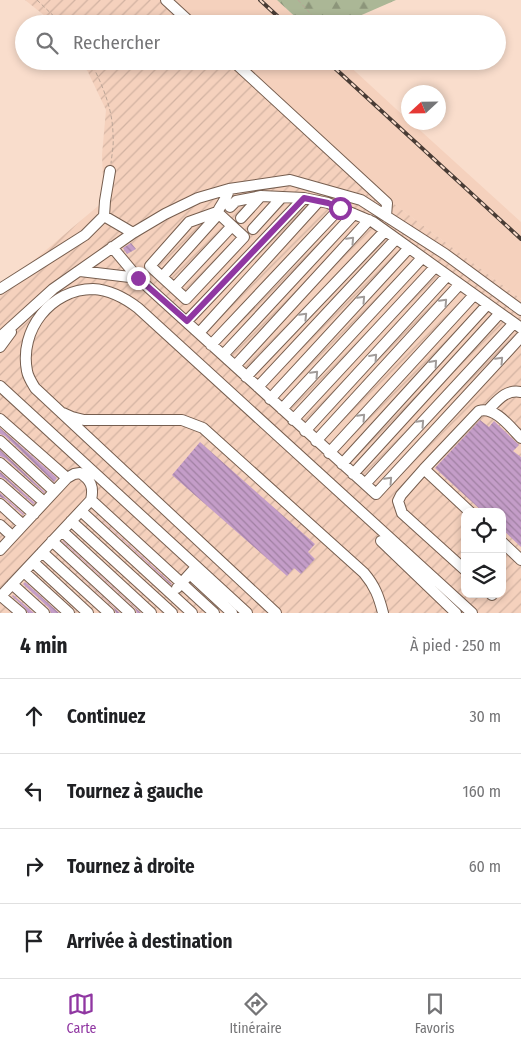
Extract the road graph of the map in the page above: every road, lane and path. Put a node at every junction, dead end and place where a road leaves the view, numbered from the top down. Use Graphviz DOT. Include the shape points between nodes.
graph roads {
  1 [pos="37,0"];
  2 [pos="166,0"];
  3 [pos="298,0"];
  4 [pos="53,15"];
  5 [pos="182,15"];
  6 [pos="312,15"];
  7 [pos="95,70"];
  8 [pos="243,70"];
  9 [pos="110,171"];
  10 [pos="230,189"];
  11 [pos="260,196"];
  12 [pos="282,197"];
  13 [pos="304,198"];
  14 [pos="319,201"];
  15 [pos="230,207"];
  16 [pos="340,208"];
  17 [pos="217,212"];
  18 [pos="354,214"];
  19 [pos="104,216"];
  20 [pos="386,216"];
  21 [pos="242,218"];
  22 [pos="369,220"];
  23 [pos="232,226"];
  24 [pos="253,229"];
  25 [pos="385,231"];
  26 [pos="133,233"];
  27 [pos="396,239"];
  28 [pos="112,247"];
  29 [pos="409,248"];
  30 [pos="422,258"];
  31 [pos="435,267"];
  32 [pos="80,271"];
  33 [pos="447,276"];
  34 [pos="162,277"];
  35 [pos="138,278"];
  36 [pos="459,285"];
  37 [pos="174,288"];
  38 [pos="0,289"];
  39 [pos="474,296"];
  40 [pos="487,305"];
  41 [pos="521,310"];
  42 [pos="500,313"];
  43 [pos="26,314"];
  44 [pos="187,321"];
  45 [pos="517,326"];
  46 [pos="199,334"];
  47 [pos="0,337"];
  48 [pos="521,337"];
  49 [pos="211,345"];
  50 [pos="0,347"];
  51 [pos="223,356"];
  52 [pos="235,366"];
  53 [pos="246,377"];
  54 [pos="0,386"];
  55 [pos="258,388"];
  56 [pos="521,392"];
  57 [pos="0,399"];
  58 [pos="270,399"];
  59 [pos="18,403"];
  60 [pos="58,410"];
  61 [pos="282,410"];
  62 [pos="488,410"];
  63 [pos="0,419"];
  64 [pos="293,420"];
  65 [pos="305,431"];
  66 [pos="521,438"];
  67 [pos="0,441"];
  68 [pos="316,441"];
  69 [pos="329,453"];
  70 [pos="0,463"];
  71 [pos="342,464"];
  72 [pos="424,470"];
  73 [pos="353,474"];
  74 [pos="67,478"];
  75 [pos="0,484"];
  76 [pos="364,484"];
  77 [pos="54,491"];
  78 [pos="91,500"];
  79 [pos="44,502"];
  80 [pos="0,504"];
  81 [pos="466,508"];
  82 [pos="81,511"];
  83 [pos="34,514"];
  84 [pos="71,521"];
  85 [pos="23,525"];
  86 [pos="0,526"];
  87 [pos="62,531"];
  88 [pos="12,536"];
  89 [pos="52,541"];
  90 [pos="381,541"];
  91 [pos="506,546"];
  92 [pos="0,550"];
  93 [pos="42,552"];
  94 [pos="521,560"];
  95 [pos="33,562"];
  96 [pos="461,566"];
  97 [pos="193,570"];
  98 [pos="24,572"];
  99 [pos="181,583"];
  100 [pos="12,584"];
  101 [pos="172,594"];
  102 [pos="1,596"];
  103 [pos="162,604"];
  104 [pos="21,613"];
  105 [pos="44,613"];
  106 [pos="69,613"];
  107 [pos="88,613"];
  108 [pos="108,613"];
  109 [pos="130,613"];
  110 [pos="153,613"];
  111 [pos="172,613"];
  112 [pos="192,613"];
  113 [pos="214,613"];
  114 [pos="232,613"];
  115 [pos="247,613"];
  116 [pos="276,613"];
  117 [pos="382,613"];
  118 [pos="456,613"];
  119 [pos="472,613"];
  1 -- 4 [label="path"];
  2 -- 5 [label="lane"];
  3 -- 6 [label="path"];
  7 -- 9 [label="path" via="108,103 114,134"];
  8 -- 20 [label="lane" via="387,203"];
  9 -- 19 [label="lane"];
  10 -- 17 [label="lane"];
  10 -- 20 [label="lane" via="290,180 361,200"];
  10 -- 26 [label="lane" via="198,198"];
  11 -- 12 [label="lane"];
  11 -- 15 [label="lane" via="236,201"];
  11 -- 21 [label="lane"];
  12 -- 13 [label="lane"];
  12 -- 24 [label="lane"];
  13 -- 14 [label="lane"];
  13 -- 44 [label="lane"];
  14 -- 16 [label="lane"];
  14 -- 46 [label="lane"];
  16 -- 18 [label="lane"];
  16 -- 49 [label="lane"];
  17 -- 23 [label="lane"];
  17 -- 34 [label="lane"];
  17 -- 34 [label="lane" via="189,222 150,266"];
  18 -- 22 [label="lane"];
  18 -- 51 [label="lane"];
  19 -- 26 [label="lane"];
  19 -- 38 [label="lane" via="85,234"];
  20 -- 41 [label="lane" via="445,254"];
  22 -- 25 [label="lane"];
  52 -- 22 [label="lane, one-way"];
  23 -- 37 [label="lane"];
  23 -- 37 [label="lane" via="244,237 186,299"];
  25 -- 27 [label="lane"];
  53 -- 25 [label="lane, one-way"];
  26 -- 28 [label="lane"];
  27 -- 29 [label="lane"];
  27 -- 55 [label="lane"];
  28 -- 32 [label="lane"];
  28 -- 35 [label="lane"];
  29 -- 30 [label="lane"];
  58 -- 29 [label="lane, one-way"];
  30 -- 31 [label="lane"];
  61 -- 30 [label="lane, one-way"];
  31 -- 33 [label="lane"];
  31 -- 64 [label="lane"];
  32 -- 35 [label="lane"];
  32 -- 43 [label="lane"];
  33 -- 36 [label="lane"];
  65 -- 33 [label="lane, one-way"];
  34 -- 37 [label="lane"];
  35 -- 44 [label="lane"];
  36 -- 39 [label="lane"];
  68 -- 36 [label="lane, one-way"];
  39 -- 40 [label="lane"];
  69 -- 39 [label="lane, one-way"];
  40 -- 42 [label="lane"];
  71 -- 40 [label="lane, one-way"];
  42 -- 45 [label="lane"];
  42 -- 73 [label="lane"];
  43 -- 47 [label="lane"];
  43 -- 50 [label="lane"];
  44 -- 46 [label="lane"];
  76 -- 45 [label="lane, one-way"];
  46 -- 49 [label="lane"];
  76 -- 48 [label="lane, one-way" via="376,494"];
  49 -- 51 [label="lane"];
  51 -- 52 [label="lane"];
  52 -- 53 [label="lane"];
  53 -- 55 [label="lane"];
  54 -- 59 [label="lane"];
  55 -- 58 [label="lane"];
  56 -- 62 [label="lane" via="502,395"];
  57 -- 59 [label="lane"];
  58 -- 61 [label="lane"];
  59 -- 97 [label="lane"];
  60 -- 116 [label="lane"];
  60 -- 117 [label="lane" via="84,420 182,420 203,428 364,573 379,596"];
  60 -- 119 [label="lane" via="35,388 27,372 29,334 40,314 58,298 74,292 92,289 124,298"];
  61 -- 64 [label="lane"];
  62 -- 66 [label="lane"];
  62 -- 72 [label="lane" via="479,411"];
  63 -- 74 [label="lane"];
  64 -- 65 [label="lane"];
  65 -- 68 [label="lane"];
  67 -- 77 [label="lane"];
  68 -- 69 [label="lane"];
  69 -- 71 [label="lane"];
  70 -- 79 [label="lane"];
  71 -- 73 [label="lane"];
  72 -- 81 [label="lane"];
  72 -- 96 [label="lane" via="400,495 398,500 402,513"];
  73 -- 76 [label="lane"];
  74 -- 77 [label="lane"];
  74 -- 78 [label="lane" via="80,473 86,478 93,491"];
  75 -- 83 [label="lane"];
  77 -- 79 [label="lane"];
  78 -- 82 [label="lane"];
  78 -- 99 [label="lane"];
  79 -- 83 [label="lane"];
  80 -- 85 [label="lane"];
  82 -- 84 [label="lane"];
  82 -- 101 [label="lane"];
  83 -- 85 [label="lane"];
  84 -- 87 [label="lane"];
  84 -- 103 [label="lane"];
  85 -- 88 [label="lane"];
  86 -- 88 [label="lane"];
  87 -- 89 [label="lane"];
  87 -- 110 [label="lane"];
  88 -- 92 [label="lane"];
  89 -- 93 [label="lane"];
  89 -- 109 [label="lane"];
  90 -- 118 [label="lane"];
  91 -- 94 [label="lane"];
  93 -- 95 [label="lane"];
  93 -- 108 [label="lane"];
  95 -- 98 [label="lane"];
  95 -- 107 [label="lane"];
  97 -- 99 [label="lane"];
  97 -- 114 [label="lane"];
  97 -- 115 [label="lane"];
  98 -- 100 [label="lane"];
  98 -- 106 [label="lane"];
  99 -- 101 [label="lane"];
  99 -- 113 [label="lane"];
  100 -- 102 [label="lane"];
  100 -- 105 [label="lane"];
  101 -- 103 [label="lane"];
  101 -- 112 [label="lane"];
  102 -- 104 [label="lane"];
  103 -- 110 [label="lane"];
  103 -- 111 [label="lane"];
}
